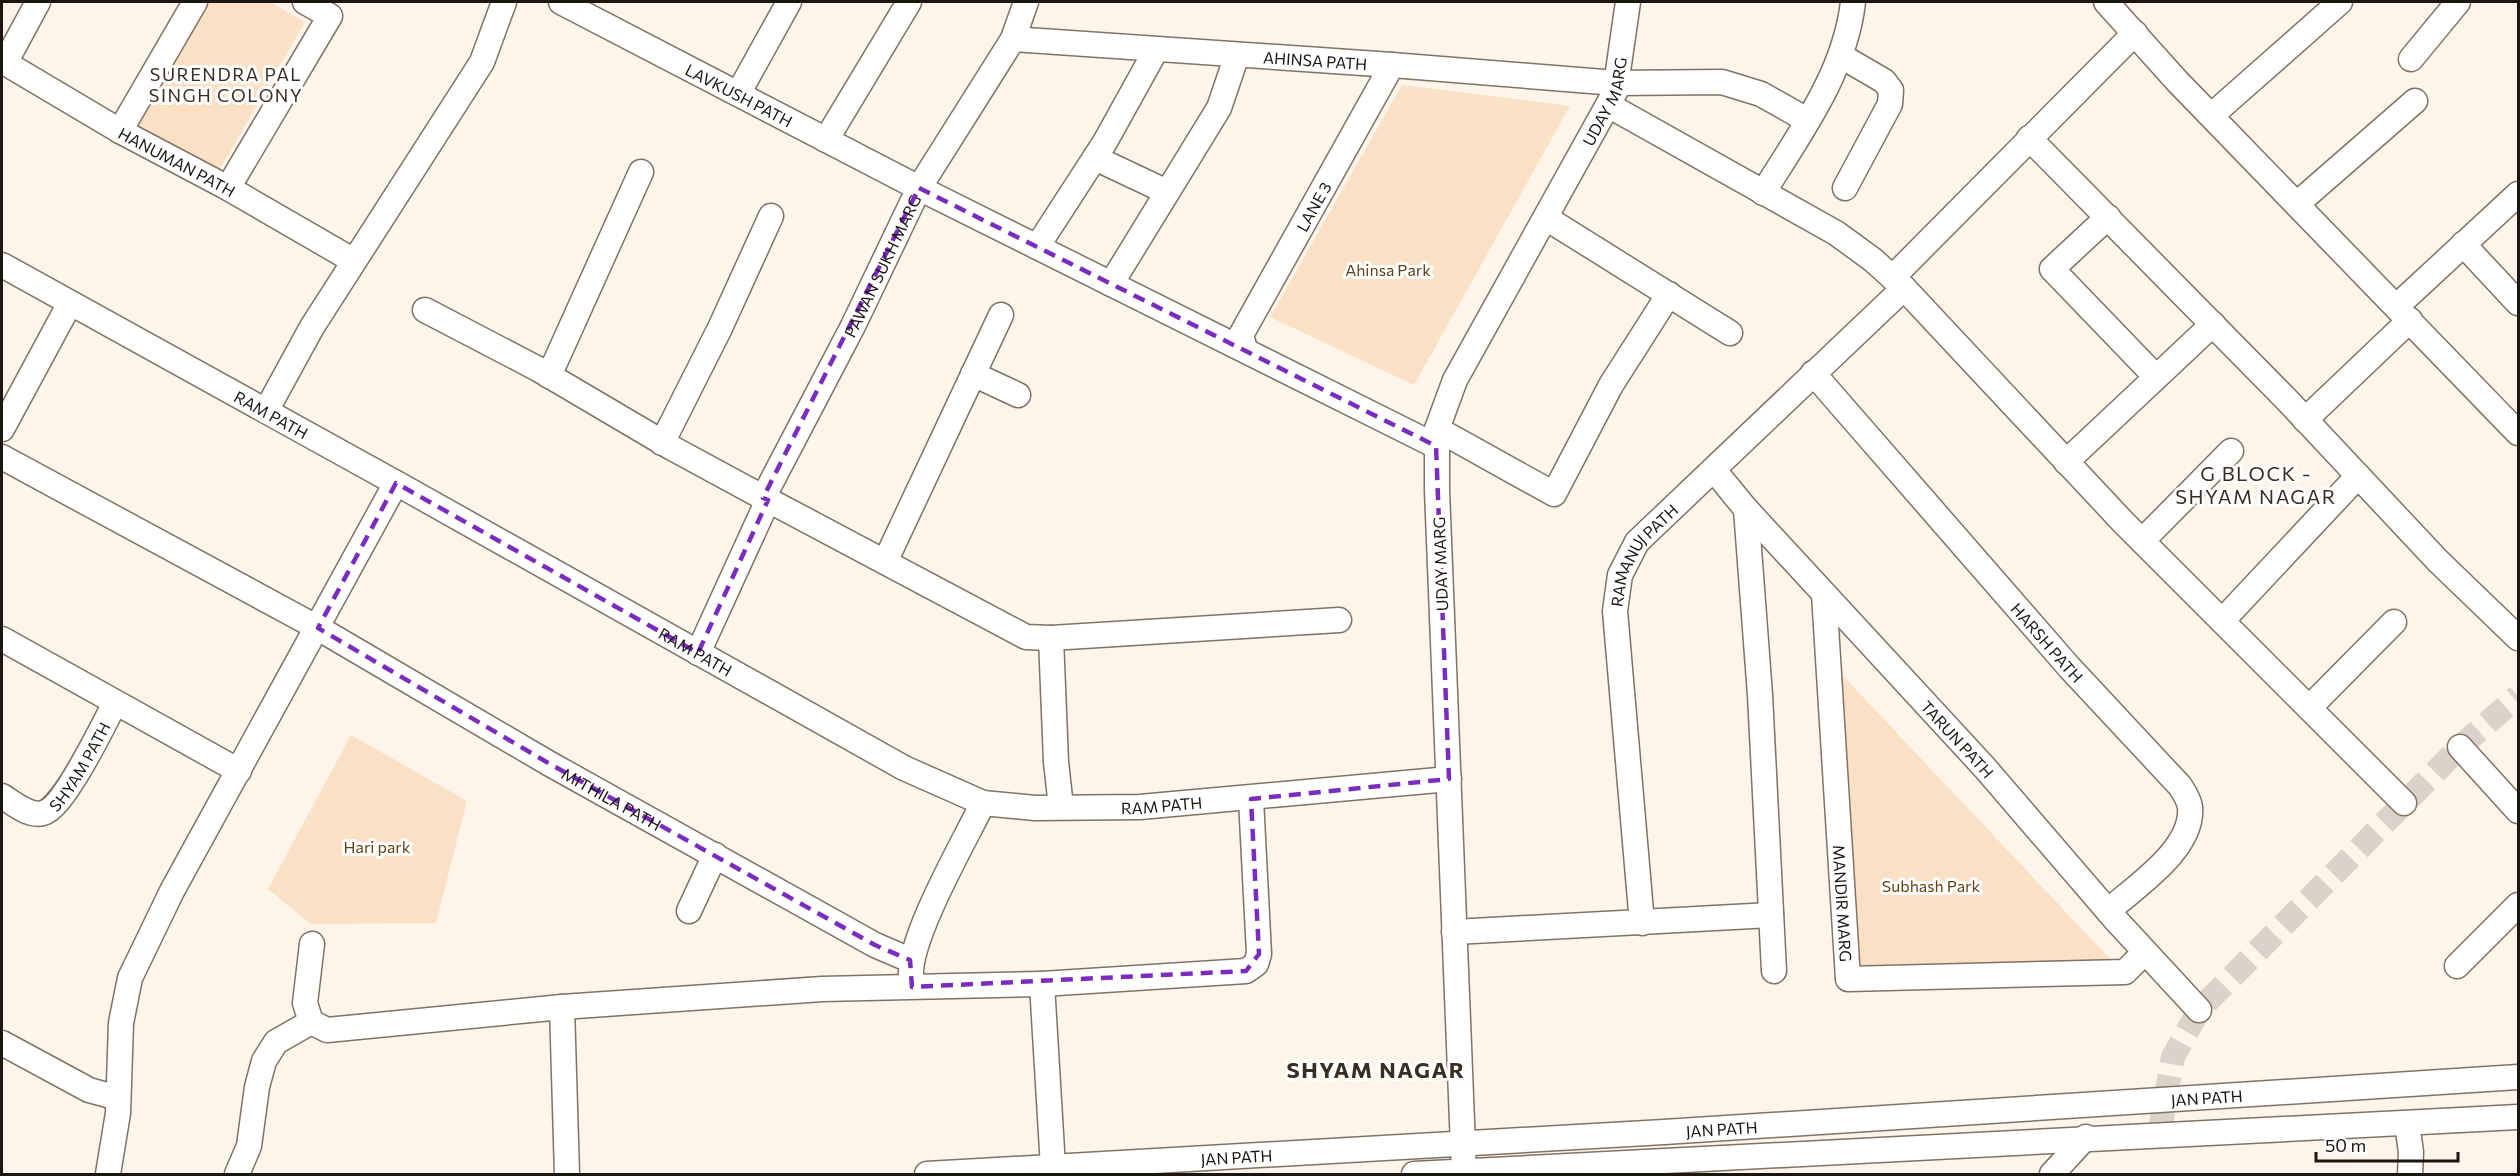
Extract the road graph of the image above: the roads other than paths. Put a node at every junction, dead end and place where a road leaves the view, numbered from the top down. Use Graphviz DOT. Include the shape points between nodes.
graph roads {
  1 [pos="38,2"];
  2 [pos="195,2"];
  3 [pos="305,2"];
  4 [pos="504,2"];
  5 [pos="561,2"];
  6 [pos="789,2"];
  7 [pos="909,2"];
  8 [pos="1026,2"];
  9 [pos="1628,2"];
  10 [pos="1853,2"];
  11 [pos="2106,2"];
  12 [pos="2340,2"];
  13 [pos="2458,2"];
  14 [pos="2134,33"];
  15 [pos="1013,39"];
  16 [pos="1156,50"];
  17 [pos="1237,56"];
  18 [pos="1840,56"];
  19 [pos="2411,60"];
  20 [pos="3,62"];
  21 [pos="1392,65"];
  22 [pos="738,94"];
  23 [pos="1612,94"];
  24 [pos="2415,101"];
  25 [pos="2212,115"];
  26 [pos="1807,120"];
  27 [pos="120,131"];
  28 [pos="2029,138"];
  29 [pos="826,140"];
  30 [pos="1095,158"];
  31 [pos="641,172"];
  32 [pos="228,188"];
  33 [pos="919,188"];
  34 [pos="1845,188"];
  35 [pos="1167,192"];
  36 [pos="1764,193"];
  37 [pos="2518,194"];
  38 [pos="2298,203"];
  39 [pos="771,216"];
  40 [pos="1546,218"];
  41 [pos="2108,218"];
  42 [pos="2463,244"];
  43 [pos="1037,247"];
  44 [pos="354,261"];
  45 [pos="2,265"];
  46 [pos="1898,283"];
  47 [pos="1111,284"];
  48 [pos="1669,294"];
  49 [pos="70,303"];
  50 [pos="2518,303"];
  51 [pos="425,310"];
  52 [pos="2403,313"];
  53 [pos="1000,315"];
  54 [pos="2213,324"];
  55 [pos="1730,333"];
  56 [pos="1245,350"];
  57 [pos="1813,373"];
  58 [pos="973,374"];
  59 [pos="549,376"];
  60 [pos="2156,377"];
  61 [pos="1018,395"];
  62 [pos="266,411"];
  63 [pos="2306,420"];
  64 [pos="2,429"];
  65 [pos="2518,433"];
  66 [pos="1437,438"];
  67 [pos="662,442"];
  68 [pos="2231,451"];
  69 [pos="2,458"];
  70 [pos="2066,462"];
  71 [pos="1714,470"];
  72 [pos="2358,476"];
  73 [pos="396,483"];
  74 [pos="766,499"];
  75 [pos="1746,509"];
  76 [pos="2142,541"];
  77 [pos="885,562"];
  78 [pos="1824,594"];
  79 [pos="1339,620"];
  80 [pos="2222,621"];
  81 [pos="2394,622"];
  82 [pos="318,628"];
  83 [pos="1051,638"];
  84 [pos="2518,638"];
  85 [pos="2,639"];
  86 [pos="698,652"];
  87 [pos="115,703"];
  88 [pos="2309,708"];
  89 [pos="2460,747"];
  90 [pos="239,771"];
  91 [pos="1449,779"];
  92 [pos="2,796"];
  93 [pos="1251,799"];
  94 [pos="983,803"];
  95 [pos="2404,803"];
  96 [pos="1061,807"];
  97 [pos="2518,811"];
  98 [pos="715,855"];
  99 [pos="2518,905"];
  100 [pos="689,911"];
  101 [pos="2108,911"];
  102 [pos="1771,915"];
  103 [pos="1642,923"];
  104 [pos="1454,932"];
  105 [pos="312,944"];
  106 [pos="2145,952"];
  107 [pos="910,960"];
  108 [pos="2457,966"];
  109 [pos="1774,970"];
  110 [pos="1042,984"];
  111 [pos="912,987"];
  112 [pos="562,1007"];
  113 [pos="2199,1010"];
  114 [pos="311,1022"];
  115 [pos="2,1043"];
  116 [pos="2518,1077"];
  117 [pos="118,1098"];
  118 [pos="2518,1117"];
  119 [pos="2407,1124"];
  120 [pos="2086,1137"];
  121 [pos="1462,1144"];
  122 [pos="1053,1167"];
  123 [pos="1656,1168"];
  124 [pos="1464,1172"];
  125 [pos="108,1174"];
  126 [pos="237,1174"];
  127 [pos="567,1174"];
  128 [pos="927,1174"];
  129 [pos="1414,1174"];
  130 [pos="2052,1174"];
  131 [pos="2410,1174"];
  1 -- 20 [label="street"];
  2 -- 27 [label="street"];
  3 -- 32 [label="street" via="330,16"];
  4 -- 44 [label="street" via="482,62"];
  5 -- 22 [label="street, LAVKUSH PATH"];
  6 -- 22 [label="street"];
  7 -- 29 [label="street"];
  8 -- 15 [label="street, PAWAN SUKH MARG"];
  9 -- 23 [label="street, UDAY MARG"];
  10 -- 18 [label="street"];
  11 -- 14 [label="street"];
  12 -- 25 [label="street"];
  13 -- 19 [label="street"];
  14 -- 25 [label="street"];
  14 -- 28 [label="street, RAMANUJ PATH"];
  15 -- 16 [label="street, AHINSA PATH"];
  15 -- 33 [label="street, PAWAN SUKH MARG"];
  16 -- 17 [label="street, AHINSA PATH"];
  16 -- 30 [label="street"];
  17 -- 21 [label="street, AHINSA PATH"];
  17 -- 35 [label="street" via="1219,108"];
  18 -- 26 [label="street" via="1825,92"];
  18 -- 34 [label="street" via="1884,81 1891,90 1890,104"];
  20 -- 27 [label="street, HANUMAN PATH"];
  21 -- 23 [label="street, AHINSA PATH"];
  21 -- 56 [label="street, LANE 3" via="1241,335"];
  22 -- 29 [label="street, LAVKUSH PATH"];
  23 -- 26 [label="street, AHINSA PATH" via="1722,82 1761,94"];
  23 -- 36 [label="street"];
  23 -- 40 [label="street, UDAY MARG"];
  24 -- 38 [label="street"];
  25 -- 38 [label="street"];
  26 -- 36 [label="street"];
  27 -- 32 [label="street, HANUMAN PATH"];
  28 -- 41 [label="street"];
  28 -- 46 [label="street, RAMANUJ PATH"];
  29 -- 33 [label="street, LAVKUSH PATH"];
  30 -- 35 [label="street"];
  30 -- 43 [label="street"];
  31 -- 59 [label="street"];
  32 -- 44 [label="street, HANUMAN PATH"];
  33 -- 43 [label="street, LAVKUSH PATH"];
  33 -- 74 [label="street, PAWAN SUKH MARG"];
  35 -- 47 [label="street"];
  36 -- 46 [label="street" via="1836,232"];
  37 -- 42 [label="street"];
  38 -- 52 [label="street"];
  39 -- 67 [label="street"];
  40 -- 48 [label="street"];
  40 -- 66 [label="street, UDAY MARG" via="1455,380"];
  41 -- 54 [label="street"];
  41 -- 60 [label="street" via="2052,270"];
  42 -- 50 [label="street"];
  42 -- 52 [label="street"];
  43 -- 47 [label="street, LAVKUSH PATH"];
  44 -- 62 [label="street"];
  45 -- 49 [label="street, RAM PATH"];
  46 -- 57 [label="street, RAMANUJ PATH"];
  46 -- 70 [label="street"];
  47 -- 56 [label="street, LAVKUSH PATH"];
  48 -- 55 [label="street"];
  48 -- 66 [label="street, LAVKUSH PATH" via="1611,385 1554,495"];
  49 -- 62 [label="street, RAM PATH"];
  49 -- 64 [label="street"];
  51 -- 59 [label="street"];
  52 -- 63 [label="street"];
  52 -- 65 [label="street"];
  53 -- 58 [label="street"];
  54 -- 60 [label="street"];
  54 -- 63 [label="street"];
  56 -- 66 [label="street, LAVKUSH PATH"];
  57 -- 71 [label="street, RAMANUJ PATH"];
  57 -- 101 [label="street, HARSH PATH" via="2069,667 2180,786 2190,805 2189,829 2177,848"];
  58 -- 61 [label="street"];
  58 -- 77 [label="street"];
  59 -- 67 [label="street"];
  60 -- 70 [label="street"];
  62 -- 73 [label="street, RAM PATH"];
  63 -- 72 [label="street"];
  66 -- 91 [label="street, UDAY MARG"];
  67 -- 74 [label="street"];
  68 -- 76 [label="street"];
  69 -- 82 [label="street, MITHILA PATH"];
  70 -- 76 [label="street"];
  71 -- 75 [label="street, TARUN PATH"];
  71 -- 103 [label="street, RAMANUJ PATH" via="1637,542 1620,575 1615,611"];
  72 -- 80 [label="street"];
  72 -- 84 [label="street"];
  73 -- 82 [label="street"];
  73 -- 86 [label="street, RAM PATH"];
  74 -- 77 [label="street"];
  74 -- 86 [label="street, PAWAN SUKH MARG"];
  75 -- 78 [label="street, TARUN PATH"];
  75 -- 102 [label="street"];
  76 -- 80 [label="street"];
  77 -- 83 [label="street" via="1026,637"];
  78 -- 101 [label="street, TARUN PATH" via="1985,768"];
  78 -- 106 [label="street, MANDIR MARG" via="1848,979 2125,972"];
  79 -- 83 [label="street"];
  80 -- 88 [label="street"];
  81 -- 88 [label="street"];
  82 -- 90 [label="street"];
  82 -- 98 [label="street, MITHILA PATH"];
  83 -- 96 [label="street"];
  85 -- 87 [label="street"];
  86 -- 94 [label="street, RAM PATH" via="904,768"];
  87 -- 90 [label="street"];
  87 -- 92 [label="street, SHYAM PATH" via="52,810 41,814 29,812"];
  88 -- 95 [label="street"];
  89 -- 97 [label="street"];
  90 -- 117 [label="street" via="172,891 130,978 121,1023"];
  91 -- 93 [label="street, RAM PATH"];
  91 -- 104 [label="street, UDAY MARG"];
  93 -- 96 [label="street, RAM PATH" via="1140,807"];
  93 -- 110 [label="street" via="1259,954 1256,964 1246,971"];
  94 -- 96 [label="street, RAM PATH"];
  94 -- 107 [label="street"];
  98 -- 100 [label="street"];
  98 -- 107 [label="street, MITHILA PATH" via="875,945"];
  99 -- 108 [label="street"];
  101 -- 106 [label="street, TARUN PATH"];
  102 -- 103 [label="street"];
  102 -- 109 [label="street"];
  103 -- 104 [label="street"];
  104 -- 121 [label="street, UDAY MARG"];
  105 -- 114 [label="street" via="305,1003"];
  106 -- 113 [label="street, TARUN PATH"];
  107 -- 111 [label="street"];
  110 -- 111 [label="street"];
  110 -- 122 [label="street"];
  111 -- 112 [label="street" via="822,989"];
  112 -- 114 [label="street" via="327,1030"];
  112 -- 127 [label="street"];
  114 -- 126 [label="street" via="276,1042 264,1061 249,1146"];
  115 -- 117 [label="street" via="89,1090"];
  116 -- 121 [label="street, JAN PATH"];
  117 -- 125 [label="street"];
  118 -- 119 [label="street, JAN PATH"];
  119 -- 120 [label="street, JAN PATH"];
  119 -- 131 [label="street"];
  120 -- 123 [label="street, JAN PATH"];
  120 -- 130 [label="street"];
  121 -- 122 [label="street, JAN PATH"];
  121 -- 124 [label="street, UDAY MARG"];
  122 -- 128 [label="street, JAN PATH"];
  123 -- 124 [label="street, JAN PATH"];
  124 -- 129 [label="street, JAN PATH"];
}
